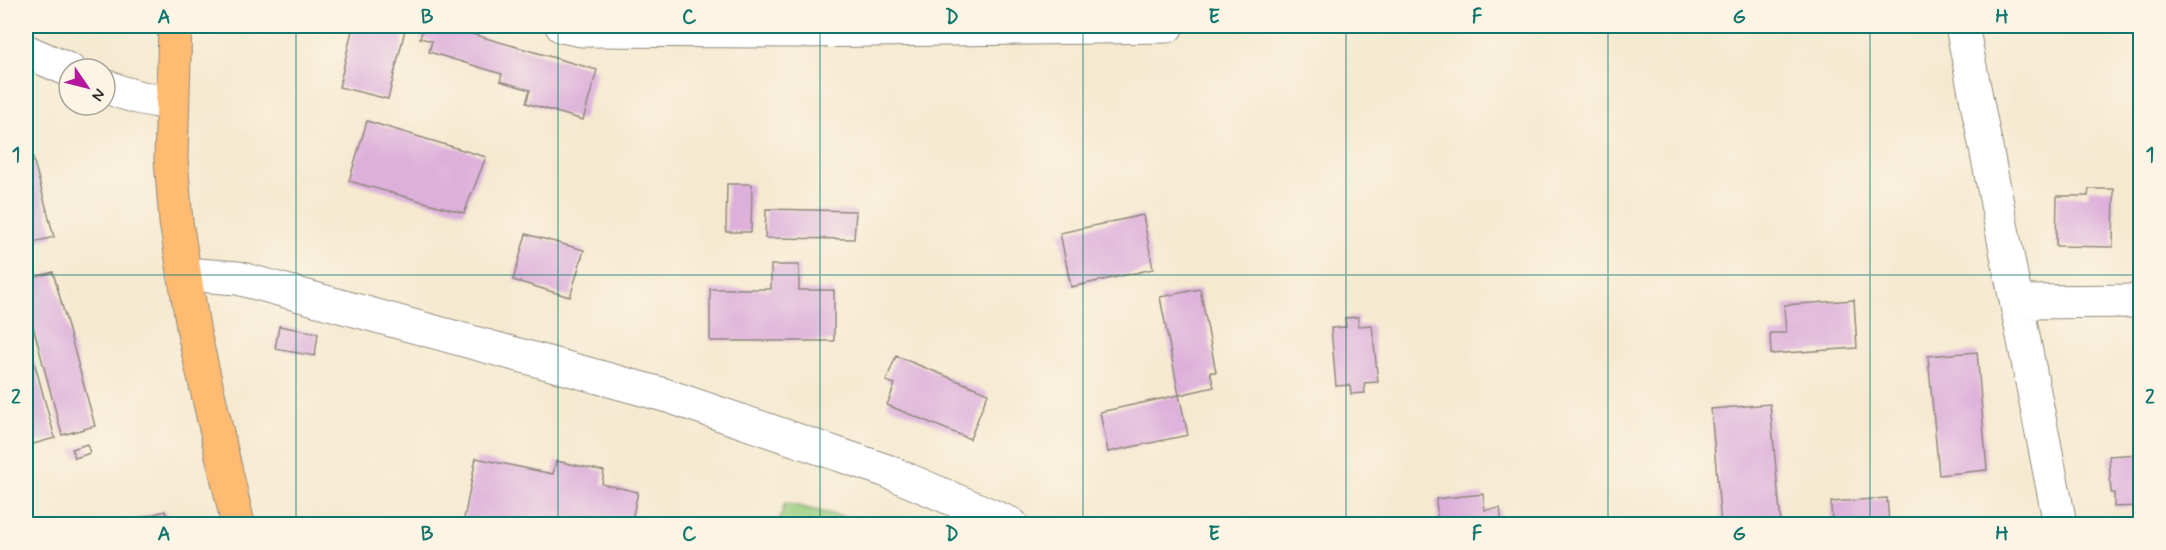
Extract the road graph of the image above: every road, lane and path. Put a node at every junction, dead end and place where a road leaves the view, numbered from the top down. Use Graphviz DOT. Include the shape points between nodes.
graph roads {
  1 [pos="175,26"];
  2 [pos="562,26"];
  3 [pos="1167,26"];
  4 [pos="1962,26"];
  5 [pos="26,51"];
  6 [pos="57,65"];
  7 [pos="117,92"];
  8 [pos="172,102"];
  9 [pos="184,274"];
  10 [pos="2140,301"];
  11 [pos="2017,302"];
  12 [pos="237,525"];
  13 [pos="1011,525"];
  14 [pos="2060,525"];
  1 -- 8 [label="main road"];
  2 -- 3 [label="street" via="582,30 785,31"];
  4 -- 11 [label="street"];
  5 -- 6 [label="street"];
  7 -- 8 [label="street"];
  8 -- 9 [label="main road" via="174,201"];
  9 -- 12 [label="main road"];
  9 -- 13 [label="street" via="238,278 668,396 887,471"];
  10 -- 11 [label="street"];
  11 -- 14 [label="street"];
}
